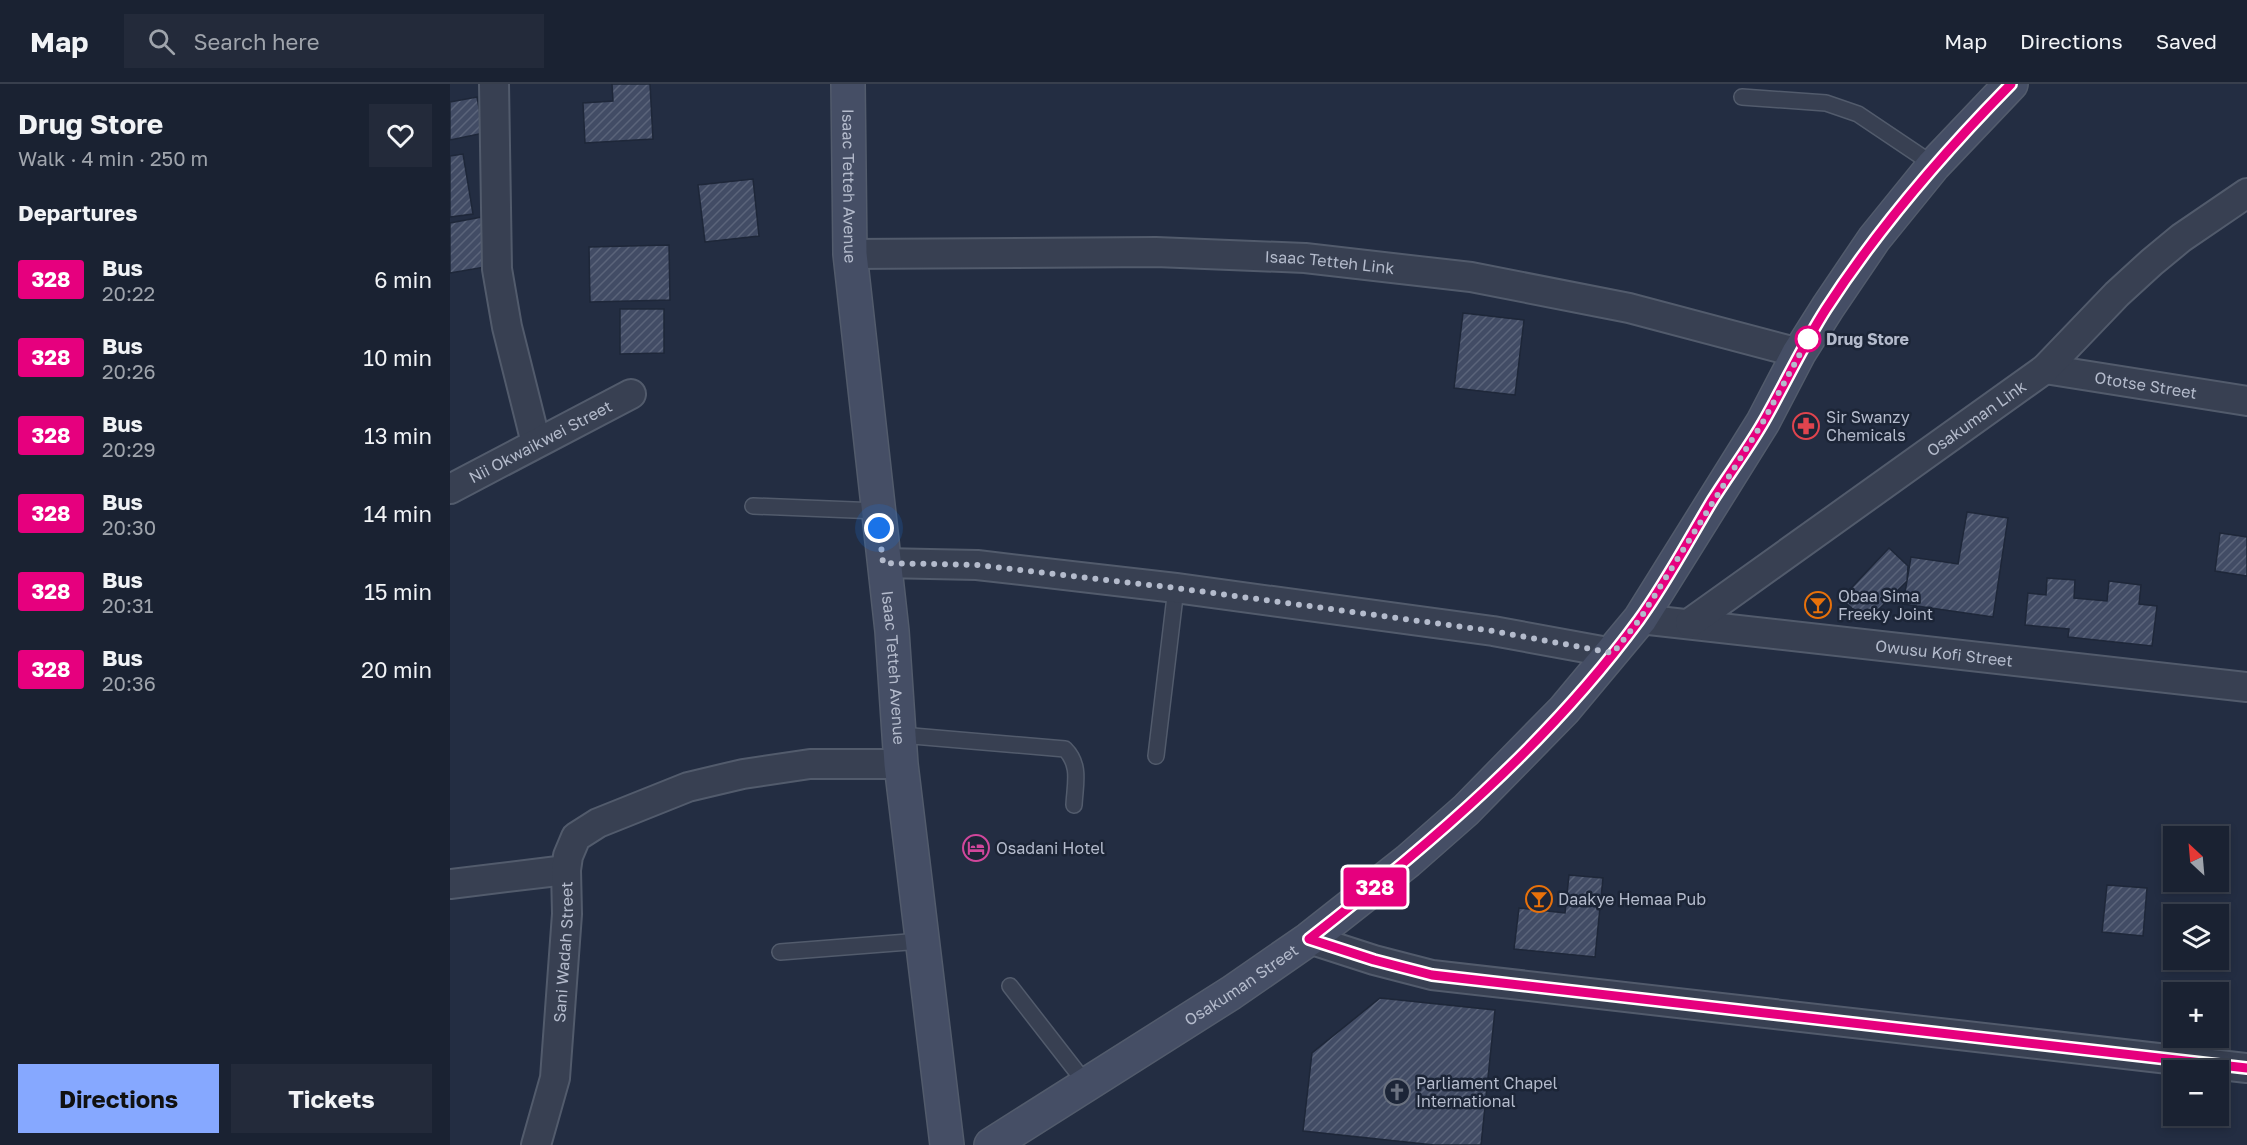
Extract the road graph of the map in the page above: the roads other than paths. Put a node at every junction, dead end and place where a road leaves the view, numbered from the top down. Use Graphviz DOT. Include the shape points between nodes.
graph roads {
  1 [pos="494,84"];
  2 [pos="848,84"];
  3 [pos="2011,84"];
  4 [pos="1742,97"];
  5 [pos="1934,165"];
  6 [pos="2247,193"];
  7 [pos="850,254"];
  8 [pos="1799,353"];
  9 [pos="2045,369"];
  10 [pos="631,394"];
  11 [pos="2247,401"];
  12 [pos="536,443"];
  13 [pos="450,489"];
  14 [pos="753,506"];
  15 [pos="878,511"];
  16 [pos="883,563"];
  17 [pos="1176,588"];
  18 [pos="1640,619"];
  19 [pos="1690,623"];
  20 [pos="1613,653"];
  21 [pos="2247,687"];
  22 [pos="901,749"];
  23 [pos="1156,756"];
  24 [pos="1074,805"];
  25 [pos="566,870"];
  26 [pos="450,884"];
  27 [pos="1309,939"];
  28 [pos="921,941"];
  29 [pos="780,952"];
  30 [pos="1010,986"];
  31 [pos="2247,1068"];
  32 [pos="1087,1085"];
  33 [pos="536,1145"];
  34 [pos="947,1145"];
  35 [pos="991,1145"];
  1 -- 12 [label="street" via="497,269"];
  2 -- 7 [label="street, Isaac Tetteh Avenue"];
  3 -- 5 [label="street, Osakuman Street"];
  4 -- 5 [label="lane" via="1826,104 1858,114"];
  5 -- 8 [label="street, Osakuman Street" via="1874,239"];
  6 -- 9 [label="street, Osakuman Link" via="2152,262"];
  7 -- 8 [label="street, Isaac Tetteh Link" via="1156,252 1305,258 1471,277 1629,308"];
  7 -- 15 [label="street, Isaac Tetteh Avenue"];
  8 -- 18 [label="street, Osakuman Street" via="1763,422"];
  9 -- 11 [label="street, Ototse Street"];
  9 -- 19 [label="street, Osakuman Link"];
  10 -- 12 [label="street, Nii Okwaikwei Street"];
  12 -- 13 [label="street, Nii Okwaikwei Street"];
  14 -- 15 [label="lane"];
  15 -- 16 [label="street, Isaac Tetteh Avenue"];
  16 -- 17 [label="street" via="977,565"];
  16 -- 22 [label="street, Isaac Tetteh Avenue"];
  17 -- 20 [label="street" via="1493,631"];
  17 -- 23 [label="lane"];
  18 -- 19 [label="street, Owusu Kofi Street"];
  18 -- 20 [label="street, Osakuman Street"];
  19 -- 21 [label="street, Owusu Kofi Street"];
  20 -- 27 [label="street, Osakuman Street" via="1564,710 1466,810"];
  22 -- 24 [label="lane" via="1065,749 1076,767"];
  22 -- 25 [label="street" via="743,774 688,787 598,823 576,837"];
  22 -- 28 [label="street, Isaac Tetteh Avenue"];
  25 -- 26 [label="street, Sani Wadah Street"];
  25 -- 33 [label="street, Sani Wadah Street" via="567,914 555,1078"];
  27 -- 31 [label="street" via="1432,975"];
  27 -- 32 [label="street, Osakuman Street"];
  28 -- 29 [label="lane"];
  28 -- 34 [label="street, Isaac Tetteh Avenue"];
  30 -- 32 [label="lane"];
  32 -- 35 [label="street, Osakuman Street"];
}
